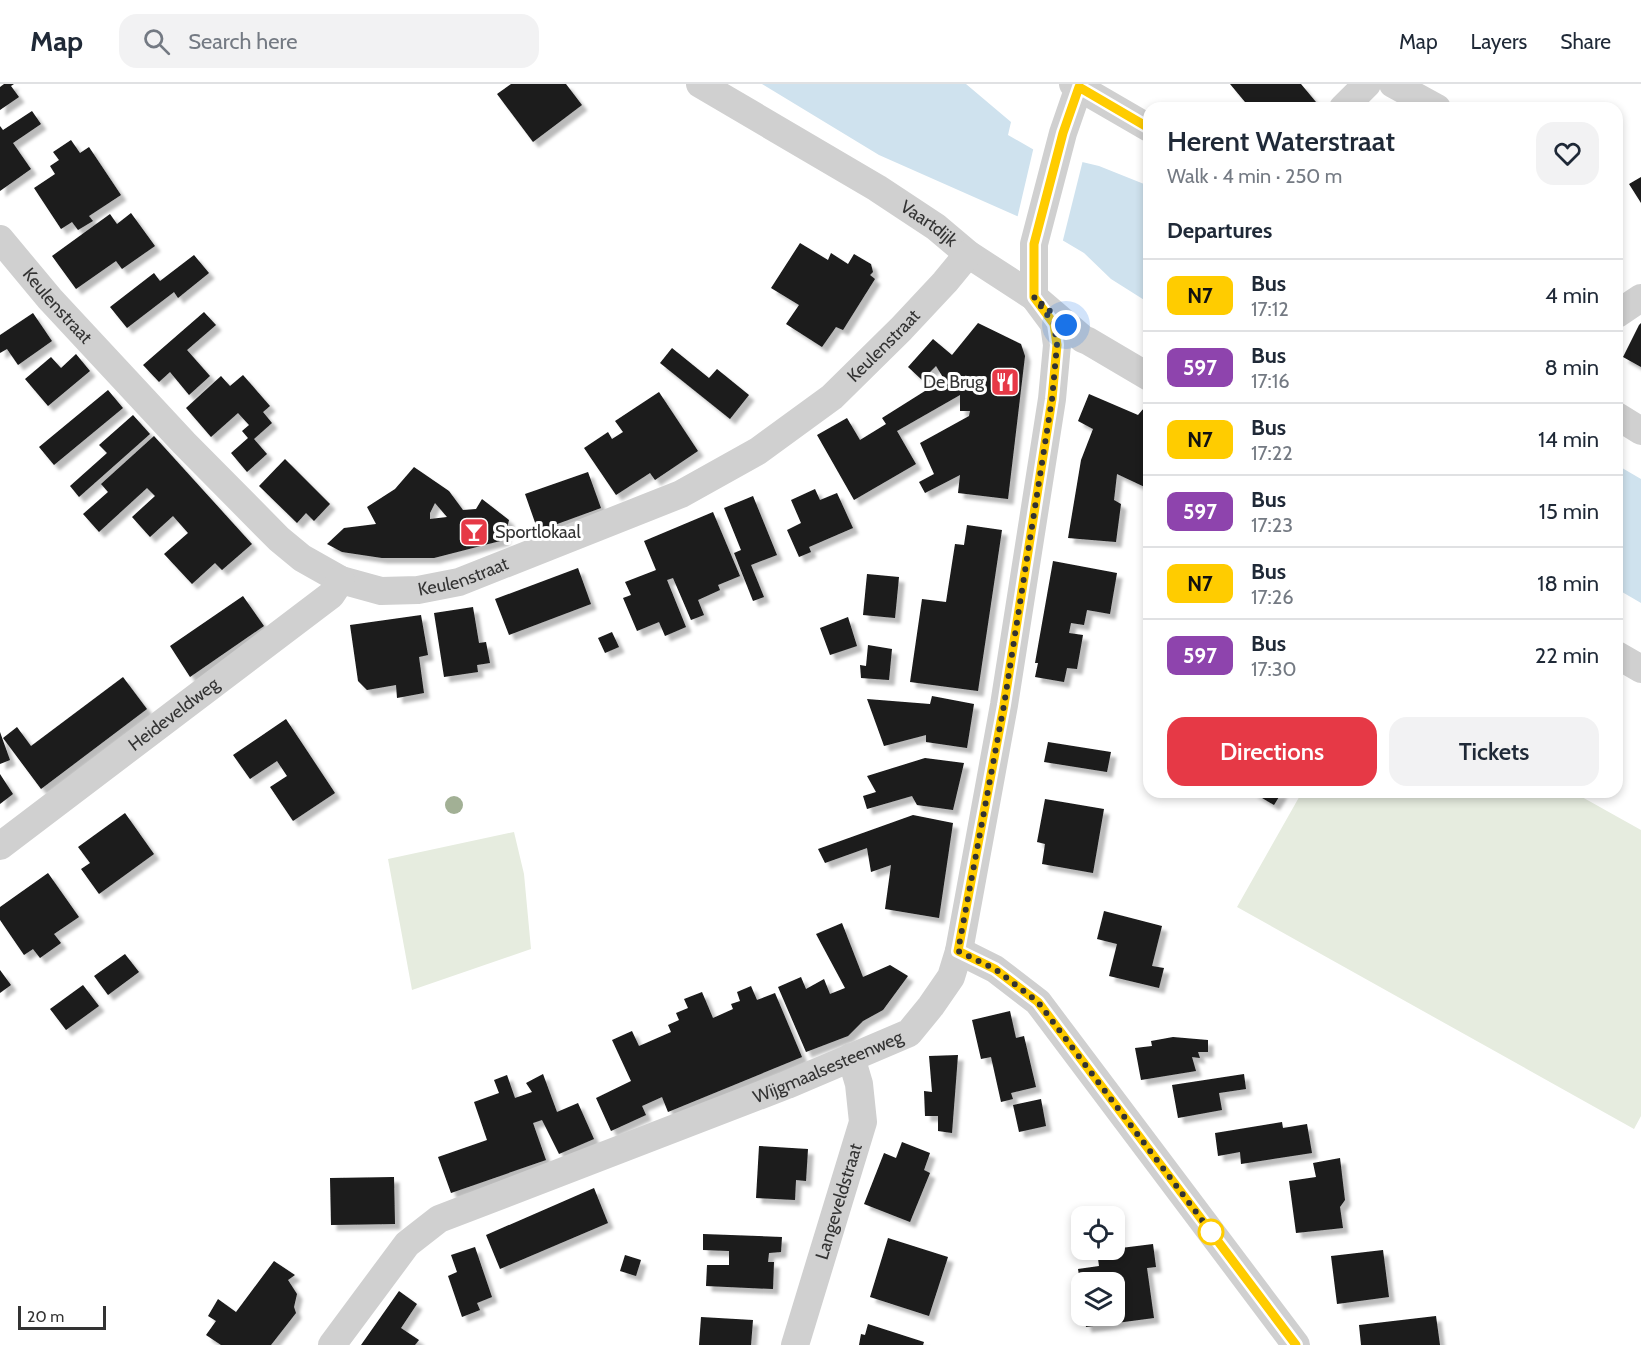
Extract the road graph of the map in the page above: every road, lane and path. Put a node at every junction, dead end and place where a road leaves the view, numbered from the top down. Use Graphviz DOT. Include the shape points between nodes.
graph roads {
  1 [pos="700,84"];
  2 [pos="1367,84"];
  3 [pos="1393,84"];
  4 [pos="1077,85"];
  5 [pos="1349,102"];
  6 [pos="1426,102"];
  7 [pos="1143,124"];
  8 [pos="0,238"];
  9 [pos="969,254"];
  10 [pos="1034,297"];
  11 [pos="1641,298"];
  12 [pos="1623,310"];
  13 [pos="1143,373"];
  14 [pos="1623,420"];
  15 [pos="1641,431"];
  16 [pos="341,579"];
  17 [pos="1623,658"];
  18 [pos="1641,669"];
  19 [pos="0,846"];
  20 [pos="958,951"];
  21 [pos="851,1057"];
  22 [pos="332,1345"];
  23 [pos="795,1345"];
  24 [pos="1296,1345"];
  1 -- 9 [label="street, Vaartdijk" via="877,188 936,226"];
  2 -- 5 [label="street"];
  3 -- 6 [label="street"];
  4 -- 7 [label="street"];
  4 -- 10 [label="street" via="1034,244"];
  8 -- 16 [label="street, Keulenstraat" via="57,307 279,539 302,558"];
  9 -- 10 [label="street, Vaartdijk"];
  9 -- 16 [label="street, Keulenstraat" via="902,329 832,397 758,451 681,494 459,582 418,590 381,591"];
  10 -- 13 [label="street, Vaartdijk" via="1083,339"];
  10 -- 20 [label="street, Wijgmaalsesteenweg" via="1054,324 1057,345 1052,399 1004,705"];
  11 -- 12 [label="street"];
  14 -- 15 [label="street"];
  16 -- 19 [label="street, Heideveldweg" via="331,595"];
  17 -- 18 [label="street"];
  20 -- 21 [label="street, Wijgmaalsesteenweg" via="951,977 909,1033"];
  20 -- 24 [label="street" via="995,969 1038,1002"];
  21 -- 22 [label="street, Wijgmaalsesteenweg" via="439,1219 407,1244"];
  21 -- 23 [label="street, Langeveldstraat" via="863,1122"];
}
